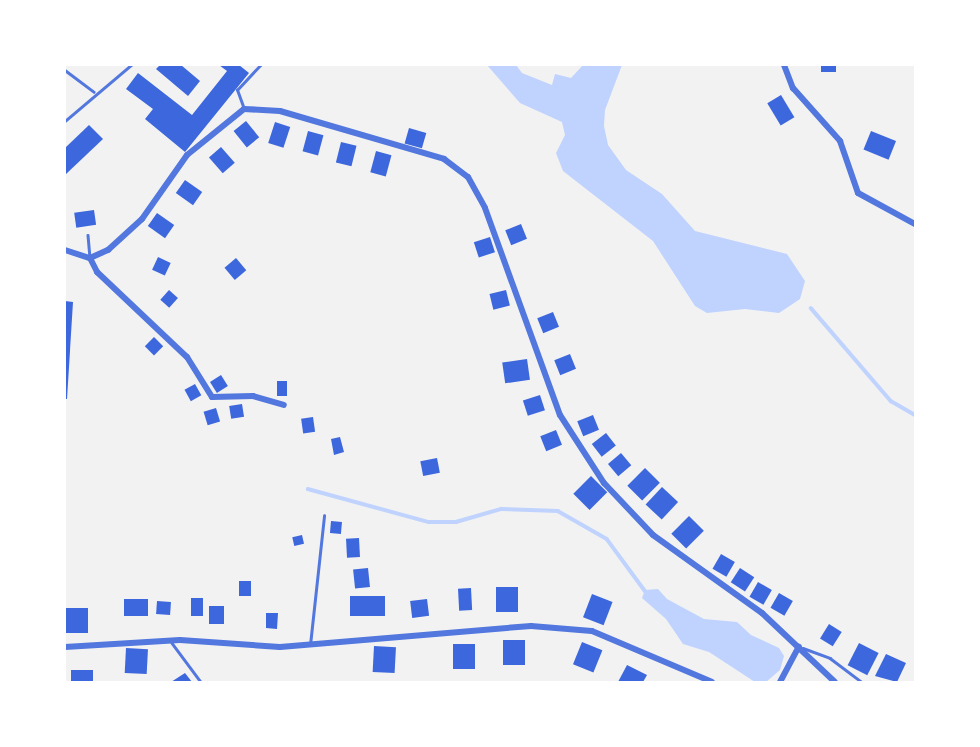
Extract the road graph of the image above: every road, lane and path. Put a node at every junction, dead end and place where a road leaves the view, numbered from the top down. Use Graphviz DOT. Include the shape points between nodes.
graph roads {
  1 [pos="131,65"];
  2 [pos="260,65"];
  3 [pos="784,65"];
  4 [pos="65,70"];
  5 [pos="94,92"];
  6 [pos="244,108"];
  7 [pos="65,120"];
  8 [pos="915,224"];
  9 [pos="88,235"];
  10 [pos="65,250"];
  11 [pos="90,258"];
  12 [pos="284,405"];
  13 [pos="324,516"];
  14 [pos="171,640"];
  15 [pos="310,645"];
  16 [pos="65,647"];
  17 [pos="799,648"];
  18 [pos="201,682"];
  19 [pos="712,682"];
  20 [pos="780,682"];
  21 [pos="835,682"];
  22 [pos="862,682"];
  1 -- 5 [label="lane"];
  2 -- 6 [label="lane" via="237,90"];
  3 -- 8 [label="street" via="793,88 839,141 858,193"];
  4 -- 5 [label="lane"];
  5 -- 7 [label="lane"];
  6 -- 11 [label="street" via="187,155 142,219 108,250"];
  6 -- 17 [label="street" via="280,111 444,159 468,177 485,208 568,433 604,483 653,535 762,613"];
  9 -- 11 [label="lane"];
  10 -- 11 [label="street"];
  11 -- 12 [label="street" via="97,271 187,357 212,397 253,396"];
  13 -- 15 [label="lane"];
  14 -- 15 [label="street"];
  14 -- 16 [label="street"];
  14 -- 18 [label="lane"];
  15 -- 19 [label="street" via="455,630 531,626 580,630"];
  17 -- 20 [label="street"];
  17 -- 21 [label="street"];
  17 -- 22 [label="lane" via="830,658"];
}
